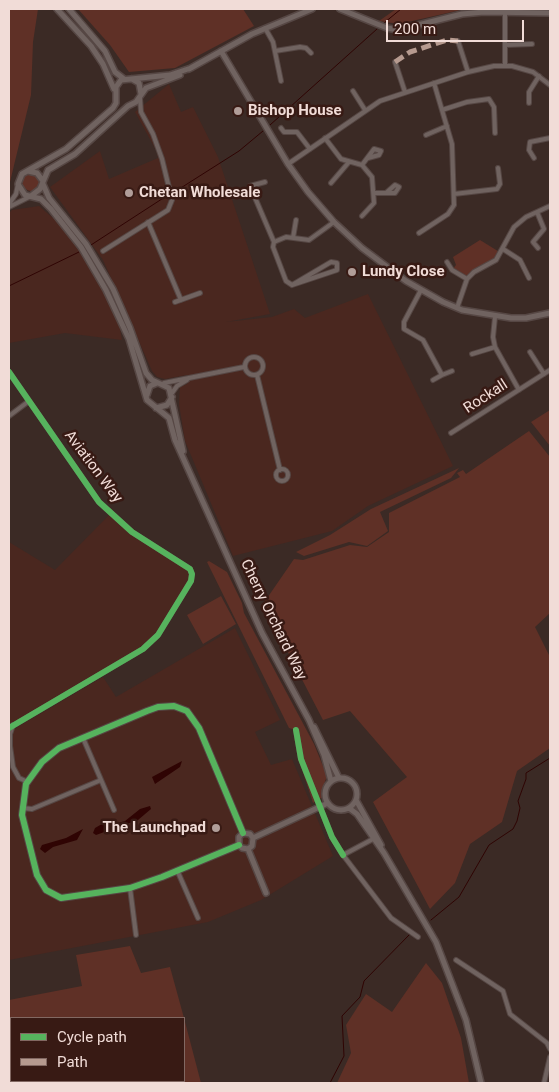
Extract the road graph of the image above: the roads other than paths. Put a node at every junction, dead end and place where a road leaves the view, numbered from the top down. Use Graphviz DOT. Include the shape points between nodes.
graph roads {
  1 [pos="57,9"];
  2 [pos="69,9"];
  3 [pos="312,9"];
  4 [pos="340,9"];
  5 [pos="549,11"];
  6 [pos="505,12"];
  7 [pos="265,28"];
  8 [pos="458,41"];
  9 [pos="532,44"];
  10 [pos="506,46"];
  11 [pos="221,51"];
  12 [pos="275,51"];
  13 [pos="311,53"];
  14 [pos="395,62"];
  15 [pos="505,65"];
  16 [pos="191,68"];
  17 [pos="468,72"];
  18 [pos="539,76"];
  19 [pos="127,78"];
  20 [pos="281,80"];
  21 [pos="434,83"];
  22 [pos="550,85"];
  23 [pos="115,90"];
  24 [pos="353,91"];
  25 [pos="405,92"];
  26 [pos="141,95"];
  27 [pos="116,97"];
  28 [pos="529,103"];
  29 [pos="131,105"];
  30 [pos="365,110"];
  31 [pos="442,110"];
  32 [pos="141,112"];
  33 [pos="448,126"];
  34 [pos="281,128"];
  35 [pos="495,134"];
  36 [pos="426,135"];
  37 [pos="325,138"];
  38 [pos="550,138"];
  39 [pos="310,149"];
  40 [pos="368,158"];
  41 [pos="534,158"];
  42 [pos="349,162"];
  43 [pos="288,164"];
  44 [pos="362,165"];
  45 [pos="498,168"];
  46 [pos="24,172"];
  47 [pos="43,182"];
  48 [pos="265,182"];
  49 [pos="331,183"];
  50 [pos="18,184"];
  51 [pos="374,193"];
  52 [pos="386,193"];
  53 [pos="454,194"];
  54 [pos="31,196"];
  55 [pos="9,205"];
  56 [pos="550,206"];
  57 [pos="537,212"];
  58 [pos="362,216"];
  59 [pos="296,220"];
  60 [pos="148,222"];
  61 [pos="334,222"];
  62 [pos="419,233"];
  63 [pos="293,238"];
  64 [pos="274,242"];
  65 [pos="538,248"];
  66 [pos="503,249"];
  67 [pos="103,251"];
  68 [pos="447,262"];
  69 [pos="529,278"];
  70 [pos="468,279"];
  71 [pos="292,285"];
  72 [pos="421,290"];
  73 [pos="200,293"];
  74 [pos="181,300"];
  75 [pos="175,302"];
  76 [pos="457,308"];
  77 [pos="550,314"];
  78 [pos="495,317"];
  79 [pos="495,347"];
  80 [pos="530,352"];
  81 [pos="472,354"];
  82 [pos="244,367"];
  83 [pos="550,370"];
  84 [pos="452,371"];
  85 [pos="9,372"];
  86 [pos="544,374"];
  87 [pos="257,375"];
  88 [pos="442,376"];
  89 [pos="191,378"];
  90 [pos="433,380"];
  91 [pos="157,383"];
  92 [pos="164,383"];
  93 [pos="519,390"];
  94 [pos="172,395"];
  95 [pos="146,396"];
  96 [pos="29,401"];
  97 [pos="155,407"];
  98 [pos="9,416"];
  99 [pos="451,432"];
  100 [pos="190,470"];
  101 [pos="280,470"];
  102 [pos="309,720"];
  103 [pos="11,726"];
  104 [pos="296,730"];
  105 [pos="83,738"];
  106 [pos="339,778"];
  107 [pos="101,780"];
  108 [pos="332,781"];
  109 [pos="28,782"];
  110 [pos="356,800"];
  111 [pos="328,803"];
  112 [pos="320,807"];
  113 [pos="22,808"];
  114 [pos="349,808"];
  115 [pos="114,810"];
  116 [pos="243,833"];
  117 [pos="254,838"];
  118 [pos="373,839"];
  119 [pos="238,845"];
  120 [pos="248,849"];
  121 [pos="384,852"];
  122 [pos="343,855"];
  123 [pos="177,870"];
  124 [pos="130,888"];
  125 [pos="266,893"];
  126 [pos="198,918"];
  127 [pos="136,935"];
  128 [pos="418,937"];
  129 [pos="456,960"];
  130 [pos="550,1050"];
  131 [pos="550,1057"];
  132 [pos="481,1083"];
  133 [pos="544,1083"];
  1 -- 23 [label="main road" via="91,46"];
  2 -- 19 [label="main road" via="104,51 115,72"];
  3 -- 7 [label="main road"];
  4 -- 6 [label="main road" via="398,30 462,14"];
  5 -- 6 [label="main road"];
  6 -- 10 [label="street"];
  7 -- 11 [label="main road"];
  7 -- 12 [label="street"];
  8 -- 17 [label="street"];
  9 -- 10 [label="street"];
  10 -- 15 [label="street"];
  11 -- 16 [label="main road"];
  11 -- 43 [label="main road"];
  12 -- 13 [label="street" via="300,46"];
  12 -- 20 [label="street"];
  14 -- 25 [label="street"];
  15 -- 17 [label="street"];
  15 -- 18 [label="street" via="526,69"];
  16 -- 19 [label="main road" via="170,75"];
  16 -- 26 [label="main road" via="173,79 146,88"];
  17 -- 21 [label="street"];
  18 -- 22 [label="street"];
  18 -- 28 [label="street" via="529,92"];
  19 -- 23 [label="main road" via="118,83"];
  19 -- 26 [label="main road" via="139,83"];
  21 -- 25 [label="street"];
  21 -- 31 [label="street"];
  23 -- 27 [label="main road"];
  24 -- 30 [label="street"];
  25 -- 30 [label="street"];
  26 -- 29 [label="main road"];
  26 -- 32 [label="street"];
  27 -- 29 [label="main road" via="123,104"];
  27 -- 46 [label="main road" via="113,108 66,149"];
  29 -- 32 [label="street"];
  29 -- 47 [label="main road" via="75,154 48,170"];
  30 -- 37 [label="street"];
  31 -- 33 [label="street"];
  31 -- 35 [label="street" via="489,99 494,107"];
  32 -- 60 [label="street" via="153,134 172,193 168,210"];
  33 -- 36 [label="street"];
  33 -- 53 [label="street"];
  34 -- 39 [label="street" via="284,132 293,130 298,133"];
  37 -- 39 [label="street"];
  37 -- 42 [label="street" via="339,157"];
  38 -- 41 [label="street" via="530,142 529,150"];
  39 -- 43 [label="street"];
  40 -- 44 [label="street"];
  42 -- 44 [label="street"];
  42 -- 49 [label="street"];
  43 -- 61 [label="main road"];
  44 -- 51 [label="street" via="372,176"];
  45 -- 53 [label="street" via="500,184 497,190"];
  46 -- 47 [label="main road" via="34,172"];
  46 -- 50 [label="main road"];
  47 -- 54 [label="main road"];
  47 -- 91 [label="main road" via="49,198 101,268 127,320 146,373"];
  48 -- 64 [label="street" via="250,186"];
  50 -- 54 [label="main road" via="22,192"];
  50 -- 55 [label="street"];
  51 -- 52 [label="street"];
  51 -- 58 [label="street" via="373,206"];
  53 -- 62 [label="street" via="451,211"];
  54 -- 55 [label="street"];
  54 -- 95 [label="main road, Cherry Orchard Way" via="41,199 51,208 92,264 125,330"];
  56 -- 57 [label="street"];
  57 -- 65 [label="street" via="544,229 533,242"];
  57 -- 66 [label="street" via="514,227"];
  59 -- 63 [label="street"];
  60 -- 67 [label="street"];
  60 -- 74 [label="street"];
  61 -- 63 [label="street" via="313,239"];
  61 -- 72 [label="main road" via="362,248"];
  63 -- 64 [label="street"];
  64 -- 71 [label="street" via="286,281"];
  66 -- 69 [label="street" via="520,260"];
  66 -- 70 [label="street" via="496,260"];
  68 -- 70 [label="street" via="452,270"];
  70 -- 76 [label="street"];
  71 -- 71 [label="street" via="337,270 338,263 332,262"];
  72 -- 76 [label="main road"];
  72 -- 88 [label="street" via="403,327 423,340"];
  73 -- 74 [label="street"];
  74 -- 75 [label="street"];
  76 -- 78 [label="main road"];
  77 -- 78 [label="main road" via="526,318"];
  78 -- 79 [label="street, Rockall"];
  79 -- 81 [label="street"];
  79 -- 93 [label="street, Rockall"];
  80 -- 86 [label="street"];
  82 -- 87 [label="street" via="249,374"];
  82 -- 87 [label="street" via="247,359 258,358 263,367"];
  82 -- 89 [label="street"];
  83 -- 86 [label="street"];
  84 -- 88 [label="street"];
  85 -- 96 [label="street, Aviation Way"];
  86 -- 93 [label="street"];
  87 -- 101 [label="street"];
  88 -- 90 [label="street"];
  89 -- 92 [label="street"];
  89 -- 94 [label="street" via="177,386"];
  91 -- 92 [label="main road"];
  91 -- 95 [label="main road" via="148,389"];
  92 -- 94 [label="main road, Cherry Orchard Way"];
  93 -- 99 [label="street, Rockall"];
  94 -- 97 [label="main road" via="167,406"];
  94 -- 100 [label="main road, Cherry Orchard Way" via="179,439"];
  95 -- 97 [label="main road, Cherry Orchard Way"];
  96 -- 98 [label="street"];
  96 -- 103 [label="street, Aviation Way" via="99,502 132,532 190,569 192,574 191,581 158,635 143,649"];
  97 -- 100 [label="main road, Cherry Orchard Way" via="169,418 175,440"];
  100 -- 102 [label="main road, Cherry Orchard Way" via="262,633"];
  102 -- 106 [label="main road"];
  102 -- 108 [label="main road, Cherry Orchard Way" via="328,762"];
  103 -- 109 [label="street" via="11,761 16,775"];
  104 -- 112 [label="street" via="301,759"];
  105 -- 107 [label="street"];
  105 -- 109 [label="main road" via="49,756"];
  105 -- 116 [label="main road" via="158,706 174,706 187,711 199,728"];
  106 -- 108 [label="main road"];
  106 -- 110 [label="main road" via="351,781 357,790"];
  107 -- 113 [label="street" via="32,809"];
  107 -- 115 [label="street"];
  108 -- 111 [label="main road" via="326,790"];
  109 -- 113 [label="main road"];
  110 -- 114 [label="main road"];
  110 -- 121 [label="main road"];
  111 -- 112 [label="main road"];
  111 -- 114 [label="main road" via="339,810"];
  112 -- 117 [label="main road"];
  112 -- 122 [label="street"];
  113 -- 124 [label="main road" via="25,833 37,875 46,890 68,898"];
  114 -- 118 [label="main road" via="357,814"];
  116 -- 117 [label="main road"];
  116 -- 119 [label="main road"];
  117 -- 120 [label="main road"];
  118 -- 121 [label="main road"];
  118 -- 122 [label="street"];
  119 -- 120 [label="main road"];
  119 -- 123 [label="main road"];
  120 -- 125 [label="main road"];
  121 -- 132 [label="main road" via="436,942 455,987 474,1046"];
  122 -- 128 [label="street" via="391,918"];
  123 -- 124 [label="main road"];
  123 -- 126 [label="street"];
  124 -- 127 [label="street"];
  129 -- 130 [label="street" via="503,991 510,1014 547,1042"];
  131 -- 133 [label="street"];
}
